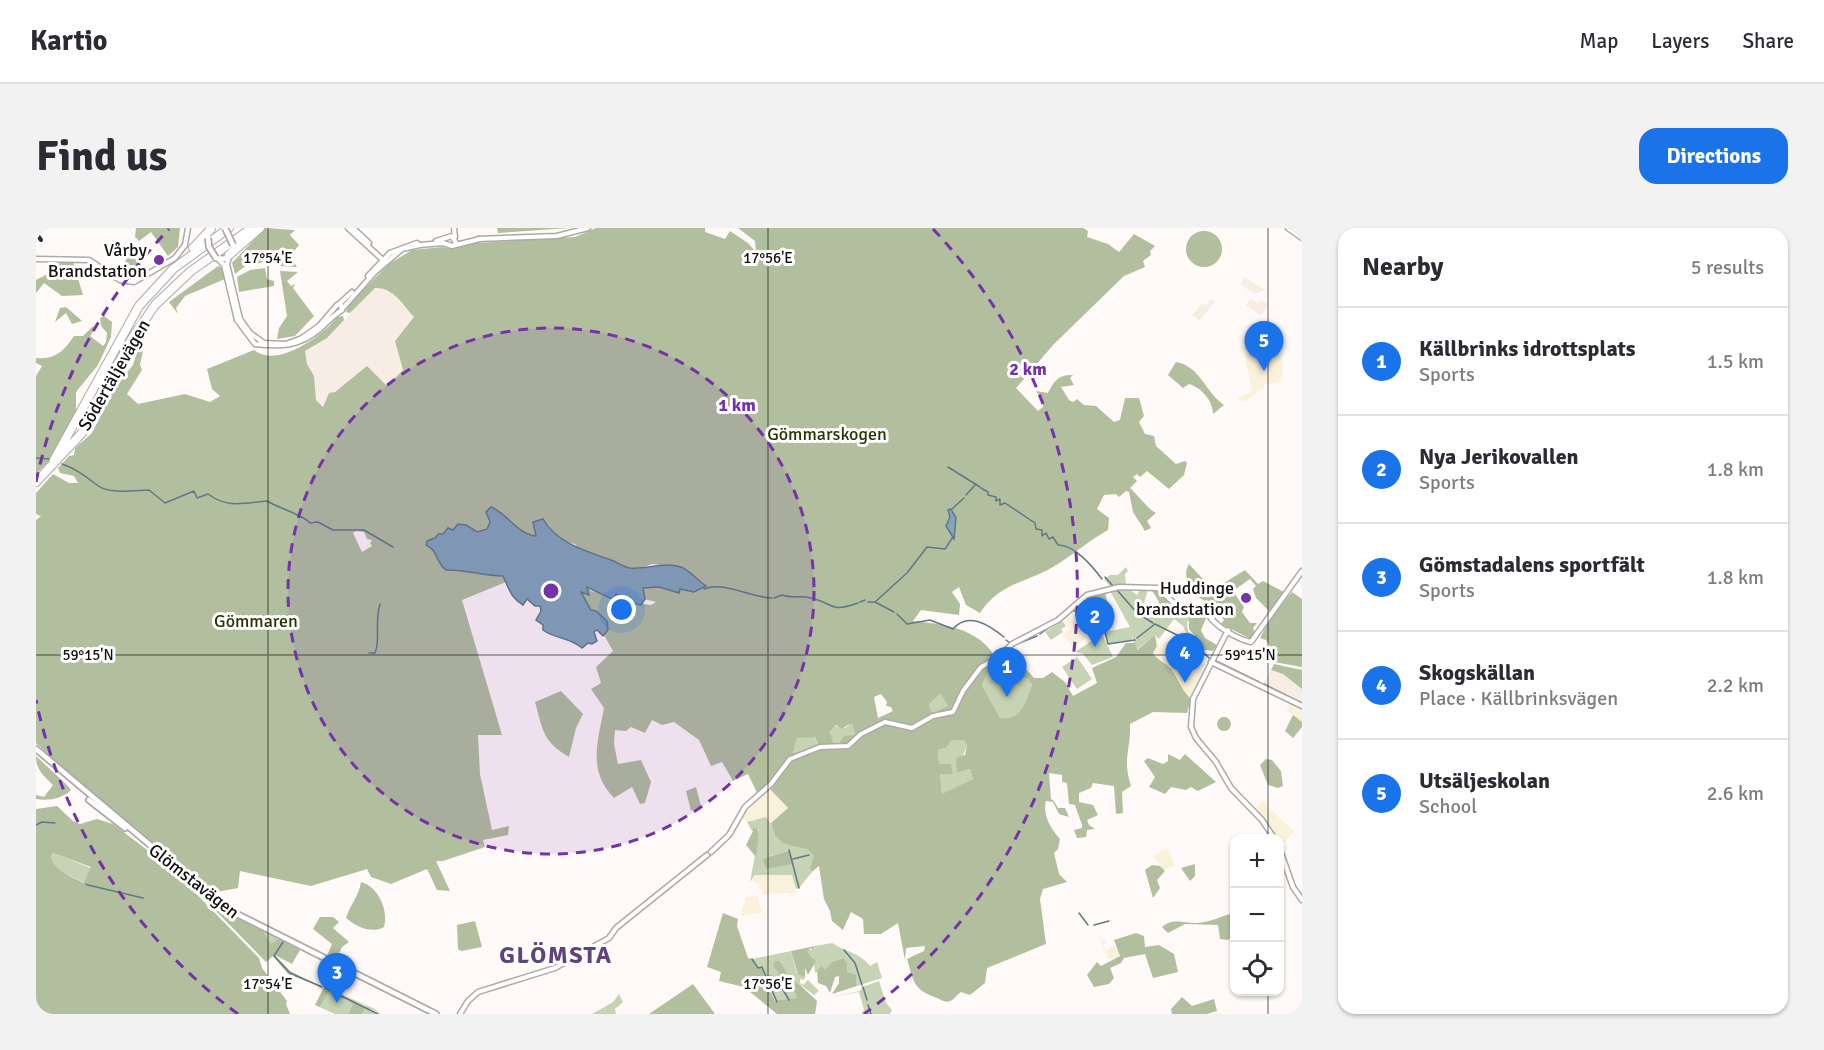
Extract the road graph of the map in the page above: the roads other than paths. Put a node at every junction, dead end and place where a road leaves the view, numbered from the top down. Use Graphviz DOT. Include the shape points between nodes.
graph roads {
  1 [pos="187,228"];
  2 [pos="211,228"];
  3 [pos="227,228"];
  4 [pos="235,228"];
  5 [pos="246,228"];
  6 [pos="252,228"];
  7 [pos="260,228"];
  8 [pos="350,228"];
  9 [pos="453,228"];
  10 [pos="587,228"];
  11 [pos="1288,228"];
  12 [pos="1302,238"];
  13 [pos="452,240"];
  14 [pos="229,255"];
  15 [pos="36,259"];
  16 [pos="217,259"];
  17 [pos="384,259"];
  18 [pos="132,316"];
  19 [pos="257,336"];
  20 [pos="253,340"];
  21 [pos="260,343"];
  22 [pos="120,363"];
  23 [pos="83,411"];
  24 [pos="89,422"];
  25 [pos="36,480"];
  26 [pos="1302,571"];
  27 [pos="1228,630"];
  28 [pos="1211,662"];
  29 [pos="1302,706"];
  30 [pos="36,750"];
  31 [pos="102,808"];
  32 [pos="130,830"];
  33 [pos="1271,834"];
  34 [pos="1284,861"];
  35 [pos="1302,900"];
  36 [pos="422,1008"];
  37 [pos="430,1014"];
  38 [pos="436,1014"];
  39 [pos="460,1014"];
  1 -- 15 [label="street" via="186,242 179,253 156,271 130,282 120,280 91,260"];
  2 -- 16 [label="main road, bridge" via="209,247"];
  2 -- 18 [label="highway" via="202,241 154,282"];
  3 -- 14 [label="main road, bridge" via="232,245"];
  3 -- 18 [label="highway, Södertäljevägen" via="168,274"];
  4 -- 23 [label="highway" via="187,263 149,299 124,334"];
  5 -- 24 [label="highway" via="175,280 146,312 115,364"];
  6 -- 22 [label="highway, Södertäljevägen" via="164,295 140,325"];
  7 -- 14 [label="highway"];
  8 -- 17 [label="street"];
  9 -- 13 [label="street"];
  10 -- 13 [label="street" via="557,236"];
  11 -- 12 [label="street"];
  13 -- 17 [label="street" via="408,244"];
  14 -- 16 [label="main road"];
  14 -- 19 [label="street" via="227,264 240,320 249,333"];
  16 -- 20 [label="street" via="224,266 237,320"];
  16 -- 22 [label="highway" via="161,303"];
  17 -- 21 [label="street" via="312,335 294,345"];
  18 -- 23 [label="highway, Södertäljevägen"];
  19 -- 20 [label="street"];
  19 -- 21 [label="street"];
  20 -- 21 [label="street"];
  22 -- 24 [label="highway, Södertäljevägen"];
  23 -- 25 [label="highway, Södertäljevägen" via="57,457"];
  24 -- 25 [label="highway, Södertäljevägen"];
  26 -- 27 [label="street" via="1254,641 1247,642"];
  27 -- 28 [label="street"];
  27 -- 39 [label="street" via="1209,617 1207,609 1177,606 1164,591 1155,588 1119,587 1087,596 1061,618 1012,644 981,667 953,712 933,716 912,728 885,722 848,746 820,747 788,760 771,784 745,807 727,838 710,856 706,855 616,928 611,937 547,972 482,990"];
  28 -- 29 [label="street"];
  28 -- 33 [label="street" via="1193,699 1192,732 1231,788"];
  30 -- 31 [label="main road"];
  31 -- 32 [label="main road"];
  31 -- 32 [label="main road"];
  32 -- 36 [label="main road, Glömstavägen" via="225,908"];
  34 -- 35 [label="street"];
  36 -- 37 [label="main road, Glömstavägen"];
  36 -- 38 [label="main road, Glömstavägen"];
}
